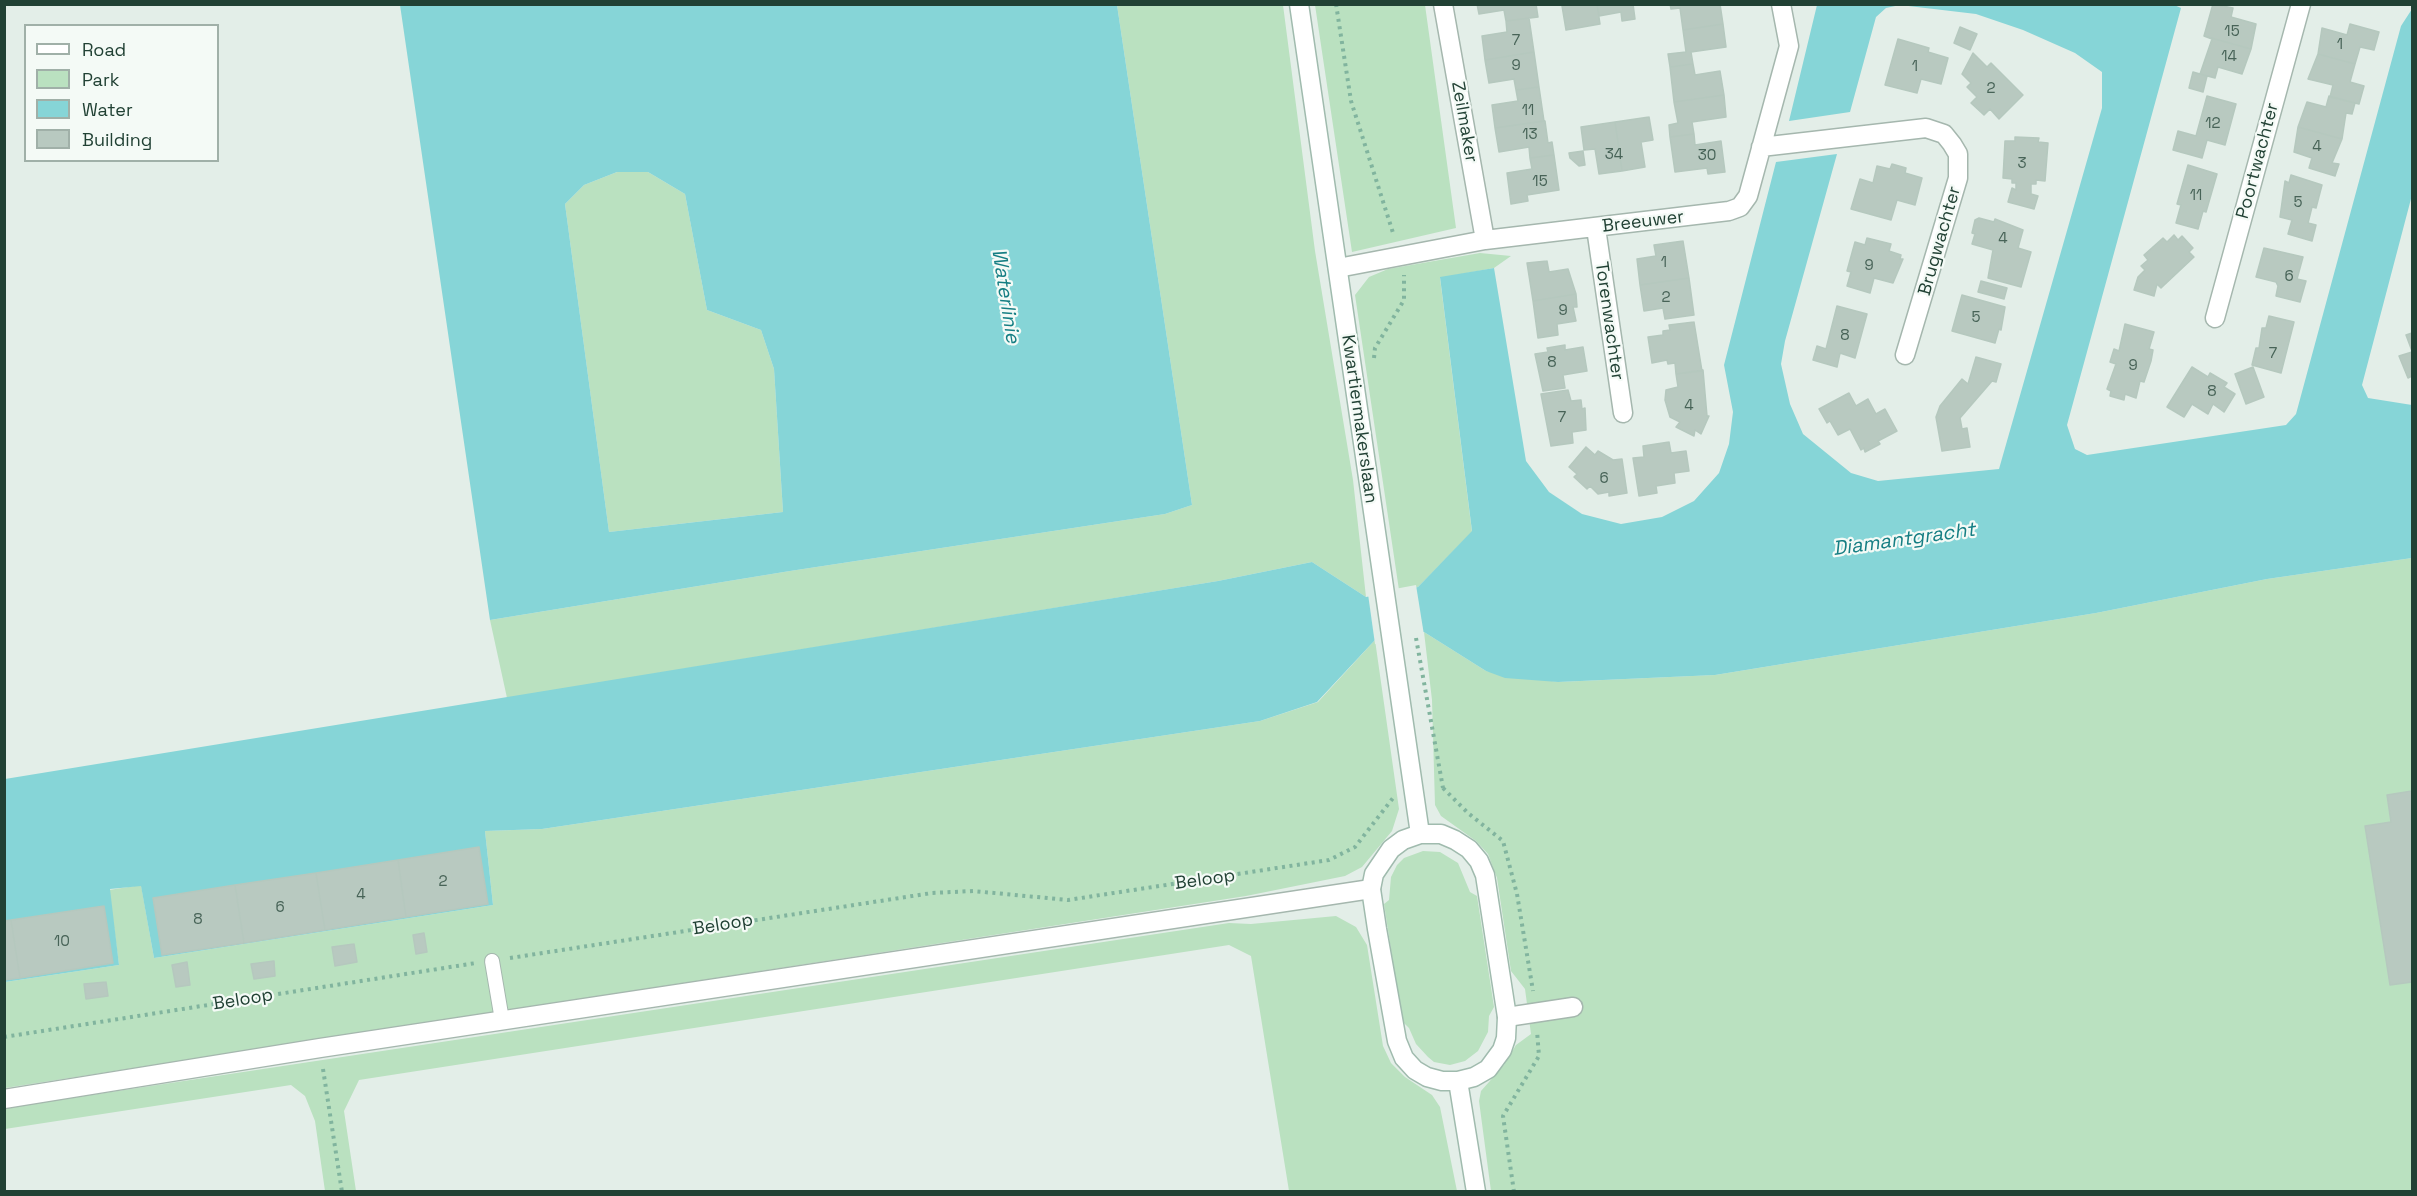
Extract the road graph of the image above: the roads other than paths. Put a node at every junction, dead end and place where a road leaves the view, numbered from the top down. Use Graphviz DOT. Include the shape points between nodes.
graph roads {
  1 [pos="1299,4"];
  2 [pos="1443,4"];
  3 [pos="1781,4"];
  4 [pos="2301,4"];
  5 [pos="1761,147"];
  6 [pos="1596,228"];
  7 [pos="1485,240"];
  8 [pos="1338,268"];
  9 [pos="2216,318"];
  10 [pos="1905,355"];
  11 [pos="1623,413"];
  12 [pos="1420,834"];
  13 [pos="1371,889"];
  14 [pos="492,961"];
  15 [pos="1573,1007"];
  16 [pos="1507,1017"];
  17 [pos="502,1020"];
  18 [pos="1458,1081"];
  19 [pos="4,1099"];
  20 [pos="1476,1191"];
  1 -- 8 [label="street, Kwartiermakerslaan"];
  2 -- 7 [label="street, Zeilmaker"];
  3 -- 5 [label="street, Breeuwer" via="1789,46"];
  4 -- 9 [label="street, Poortwachter"];
  5 -- 6 [label="street, Breeuwer" via="1748,196 1740,207 1728,212"];
  5 -- 10 [label="street, Brugwachter" via="1926,128 1944,134 1952,144 1958,154 1958,178"];
  6 -- 7 [label="street, Breeuwer"];
  6 -- 11 [label="street, Torenwachter"];
  7 -- 8 [label="street, Breeuwer"];
  8 -- 12 [label="street, Kwartiermakerslaan"];
  12 -- 13 [label="street" via="1403,840 1383,857"];
  12 -- 16 [label="street" via="1441,834 1455,840 1479,861 1485,875"];
  13 -- 17 [label="street, Beloop"];
  13 -- 18 [label="street" via="1396,1041 1415,1070 1442,1081"];
  14 -- 17 [label="lane"];
  15 -- 16 [label="street"];
  16 -- 18 [label="street" via="1506,1038 1496,1060 1474,1077"];
  17 -- 19 [label="street, Beloop"];
  18 -- 20 [label="street"];
}
